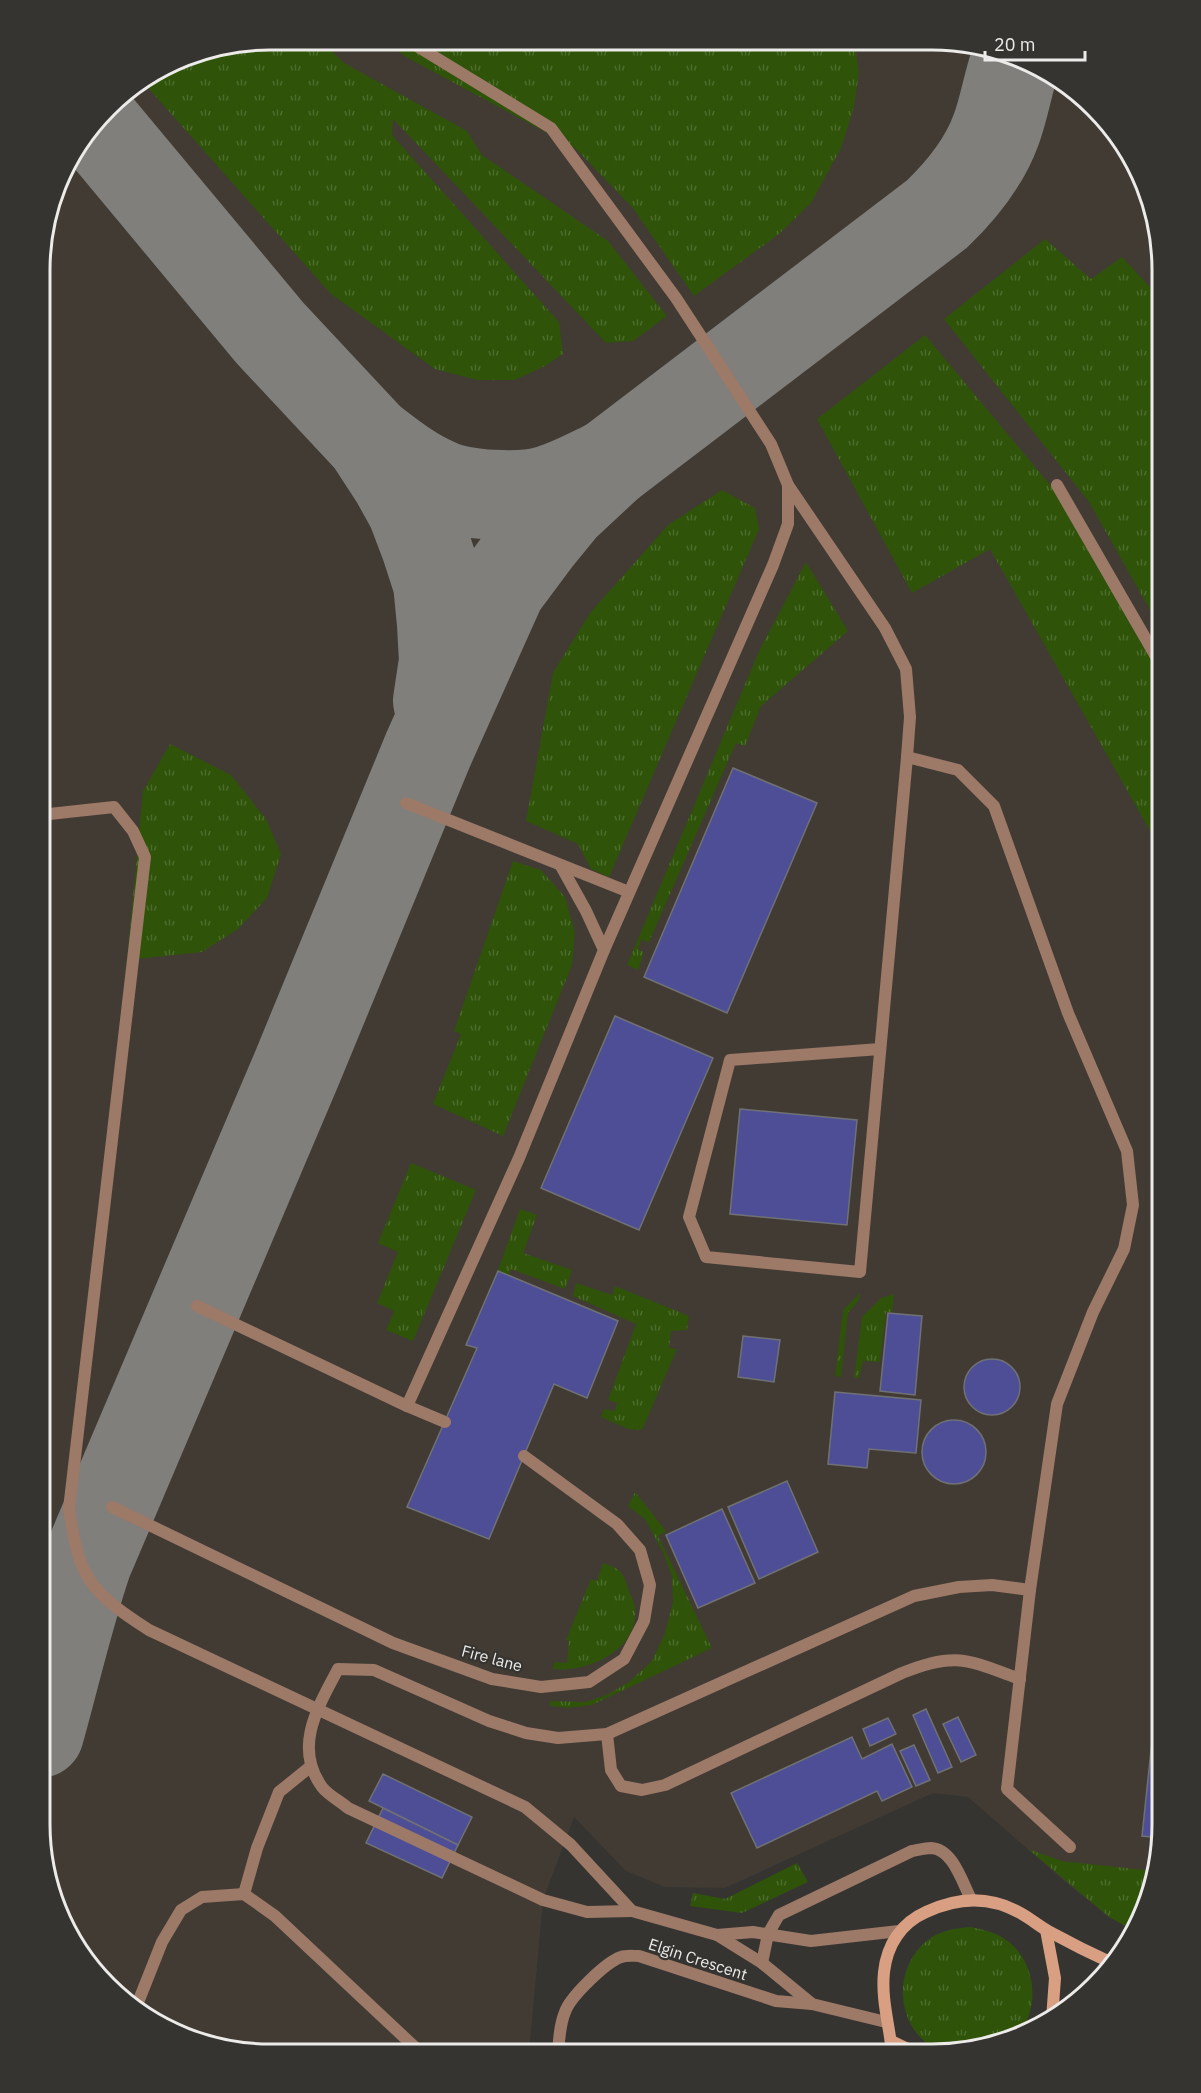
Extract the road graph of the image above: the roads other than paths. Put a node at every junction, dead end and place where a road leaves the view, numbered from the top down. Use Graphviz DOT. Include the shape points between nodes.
graph roads {
  1 [pos="423,50"];
  2 [pos="788,485"];
  3 [pos="1057,485"];
  4 [pos="1152,650"];
  5 [pos="907,757"];
  6 [pos="406,803"];
  7 [pos="50,814"];
  8 [pos="561,866"];
  9 [pos="629,892"];
  10 [pos="604,950"];
  11 [pos="880,1049"];
  12 [pos="197,1306"];
  13 [pos="407,1406"];
  14 [pos="445,1422"];
  15 [pos="524,1456"];
  16 [pos="112,1507"];
  17 [pos="1030,1590"];
  18 [pos="1020,1679"];
  19 [pos="318,1708"];
  20 [pos="607,1734"];
  21 [pos="310,1767"];
  22 [pos="1070,1847"];
  23 [pos="244,1894"];
  24 [pos="971,1899"];
  25 [pos="632,1911"];
  26 [pos="1046,1930"];
  27 [pos="899,1931"];
  28 [pos="768,1934"];
  29 [pos="717,1935"];
  30 [pos="1104,1959"];
  31 [pos="762,1963"];
  32 [pos="139,2000"];
  33 [pos="812,2004"];
  34 [pos="1053,2007"];
  35 [pos="886,2022"];
  36 [pos="412,2044"];
  37 [pos="559,2044"];
  38 [pos="890,2044"];
  1 -- 2 [label="street" via="551,128 676,298 771,444"];
  2 -- 5 [label="street" via="885,628 906,669 910,717"];
  2 -- 9 [label="street" via="788,524 773,565"];
  3 -- 4 [label="street"];
  5 -- 11 [label="street"];
  5 -- 17 [label="street" via="958,770 994,806 1068,1013 1127,1151 1132,1205 1124,1249 1093,1312 1057,1404"];
  6 -- 8 [label="street"];
  7 -- 19 [label="street" via="114,807 133,831 145,857 69,1509 81,1565 116,1608 149,1630"];
  8 -- 9 [label="street"];
  8 -- 10 [label="street"];
  9 -- 10 [label="street"];
  10 -- 13 [label="street" via="519,1158"];
  11 -- 11 [label="street" via="860,1272 706,1257 689,1217 730,1060"];
  12 -- 13 [label="street"];
  13 -- 14 [label="street"];
  15 -- 16 [label="street, Fire lane" via="617,1524 640,1550 650,1585 644,1621 624,1659 589,1682 541,1687 492,1679 393,1643"];
  17 -- 18 [label="street"];
  17 -- 20 [label="street" via="992,1585 914,1596"];
  18 -- 20 [label="street" via="971,1661 929,1662 665,1785 642,1790 621,1786 611,1770"];
  18 -- 22 [label="street" via="1007,1789"];
  19 -- 20 [label="street" via="338,1669 374,1670 489,1721 526,1733 558,1738"];
  19 -- 21 [label="street" via="309,1737"];
  19 -- 25 [label="street" via="525,1807 571,1845"];
  21 -- 23 [label="street" via="279,1792"];
  21 -- 25 [label="street" via="323,1789 348,1808 543,1900 587,1912"];
  23 -- 32 [label="street" via="202,1897 181,1910 162,1942"];
  23 -- 36 [label="street" via="275,1916"];
  24 -- 26 [label="street" via="1004,1904"];
  24 -- 27 [label="street" via="936,1907"];
  24 -- 28 [label="street" via="945,1853 933,1848 912,1851 779,1915"];
  25 -- 29 [label="street"];
  26 -- 30 [label="street"];
  26 -- 34 [label="street" via="1055,1978"];
  27 -- 28 [label="street" via="811,1941"];
  27 -- 35 [label="street" via="884,1970"];
  28 -- 29 [label="street"];
  28 -- 31 [label="street"];
  29 -- 31 [label="street"];
  31 -- 33 [label="street"];
  33 -- 35 [label="street"];
  33 -- 37 [label="street, Elgin Crescent" via="777,2001 639,1956 623,1956 575,1996 565,2010"];
  35 -- 38 [label="street"];
}
